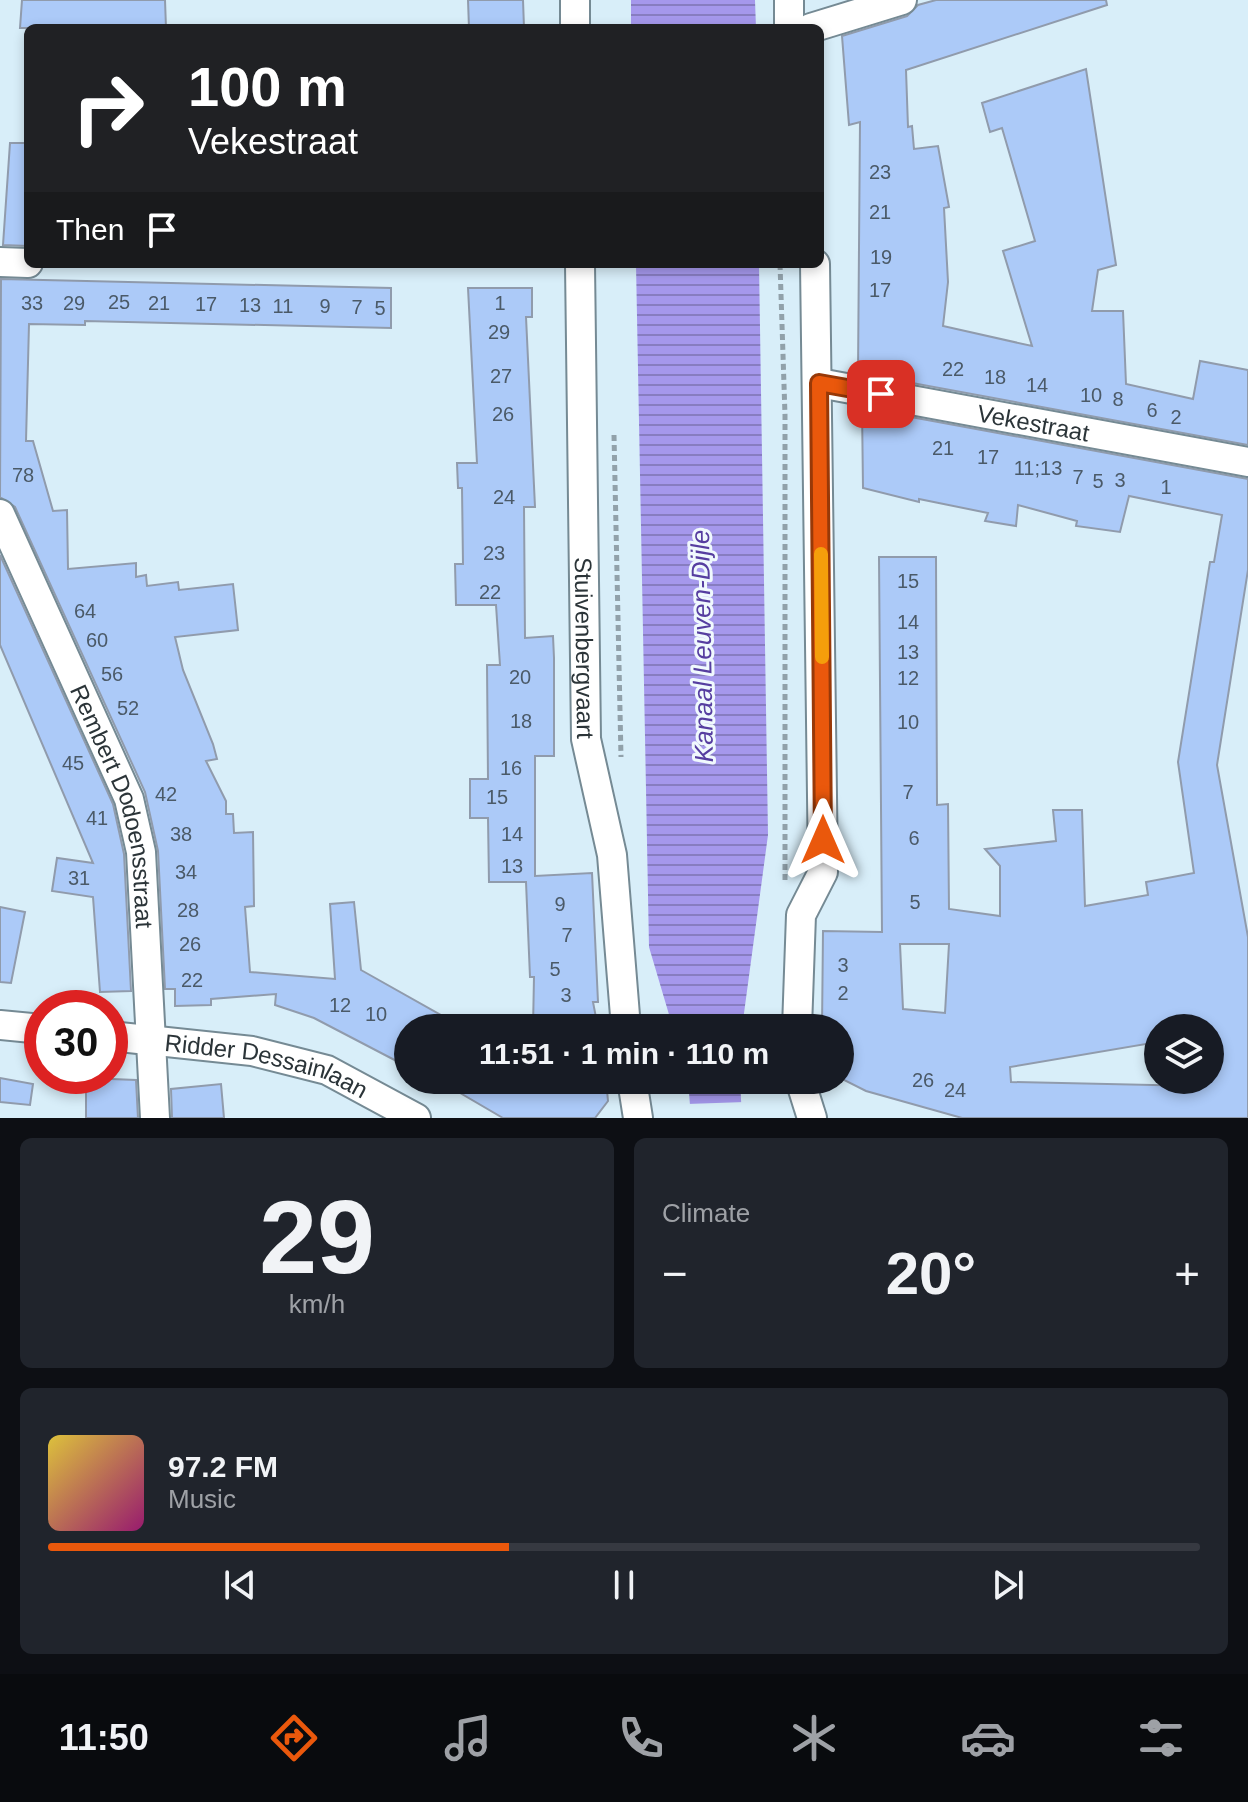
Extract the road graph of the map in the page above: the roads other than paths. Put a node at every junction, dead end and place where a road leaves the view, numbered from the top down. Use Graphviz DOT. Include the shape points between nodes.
graph roads {
  1 [pos="575,0"];
  2 [pos="789,0"];
  3 [pos="902,0"];
  4 [pos="575,24"];
  5 [pos="789,24"];
  6 [pos="824,24"];
  7 [pos="0,262"];
  8 [pos="24,263"];
  9 [pos="580,268"];
  10 [pos="815,268"];
  11 [pos="819,383"];
  12 [pos="1248,462"];
  13 [pos="0,514"];
  14 [pos="625,1014"];
  15 [pos="797,1014"];
  16 [pos="0,1025"];
  17 [pos="24,1027"];
  18 [pos="128,1038"];
  19 [pos="151,1041"];
  20 [pos="634,1094"];
  21 [pos="804,1094"];
  22 [pos="155,1118"];
  23 [pos="416,1118"];
  24 [pos="638,1118"];
  25 [pos="812,1118"];
  1 -- 4 [label="street"];
  2 -- 5 [label="street"];
  3 -- 6 [label="street"];
  7 -- 8 [label="street"];
  9 -- 14 [label="street, Stuivenbergvaart" via="586,739 612,855"];
  10 -- 11 [label="street"];
  11 -- 12 [label="street, Vekestraat"];
  11 -- 15 [label="street" via="823,872 801,915"];
  13 -- 19 [label="street, Rembert Dodoensstraat" via="129,799 141,852"];
  16 -- 17 [label="street"];
  18 -- 19 [label="street, Ridder Dessainlaan"];
  19 -- 22 [label="street, Rembert Dodoensstraat"];
  19 -- 23 [label="street, Ridder Dessainlaan" via="252,1051 327,1070"];
  20 -- 24 [label="street"];
  21 -- 25 [label="street"];
}
